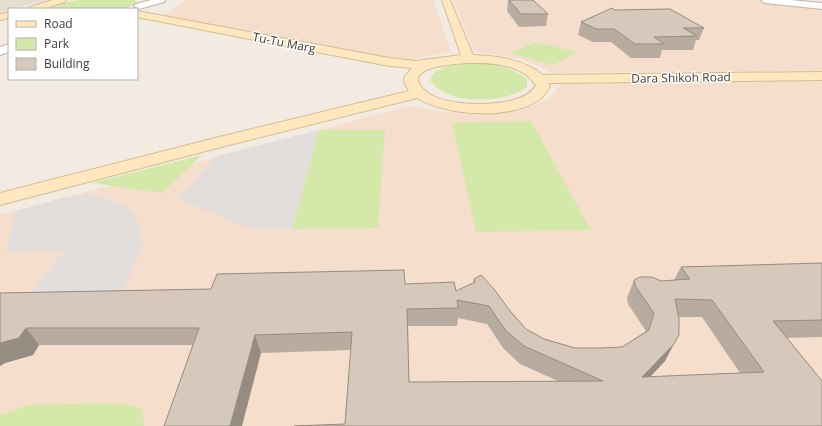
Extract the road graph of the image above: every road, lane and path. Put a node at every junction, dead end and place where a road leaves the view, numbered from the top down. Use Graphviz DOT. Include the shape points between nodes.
graph roads {
  1 [pos="62,0"];
  2 [pos="161,0"];
  3 [pos="446,0"];
  4 [pos="765,0"];
  5 [pos="782,0"];
  6 [pos="822,5"];
  7 [pos="36,8"];
  8 [pos="138,9"];
  9 [pos="138,9"];
  10 [pos="138,9"];
  11 [pos="468,58"];
  12 [pos="432,64"];
  13 [pos="822,76"];
  14 [pos="412,77"];
  15 [pos="540,79"];
  16 [pos="420,93"];
  17 [pos="0,199"];
  1 -- 7 [label="main road"];
  2 -- 8 [label="street"];
  3 -- 11 [label="main road"];
  4 -- 6 [label="street"];
  5 -- 6 [label="street"];
  9 -- 12 [label="main road, Tu-Tu Marg" via="389,62"];
  10 -- 14 [label="main road, Tu-Tu Marg" via="398,67"];
  11 -- 12 [label="main road"];
  11 -- 15 [label="main road" via="494,60 518,66"];
  12 -- 14 [label="main road" via="415,72"];
  13 -- 15 [label="main road, Dara Shikoh Road"];
  14 -- 16 [label="main road" via="411,83"];
  15 -- 16 [label="main road" via="543,86 540,93 520,104 504,107 472,108 442,104"];
  16 -- 17 [label="main road"];
}
